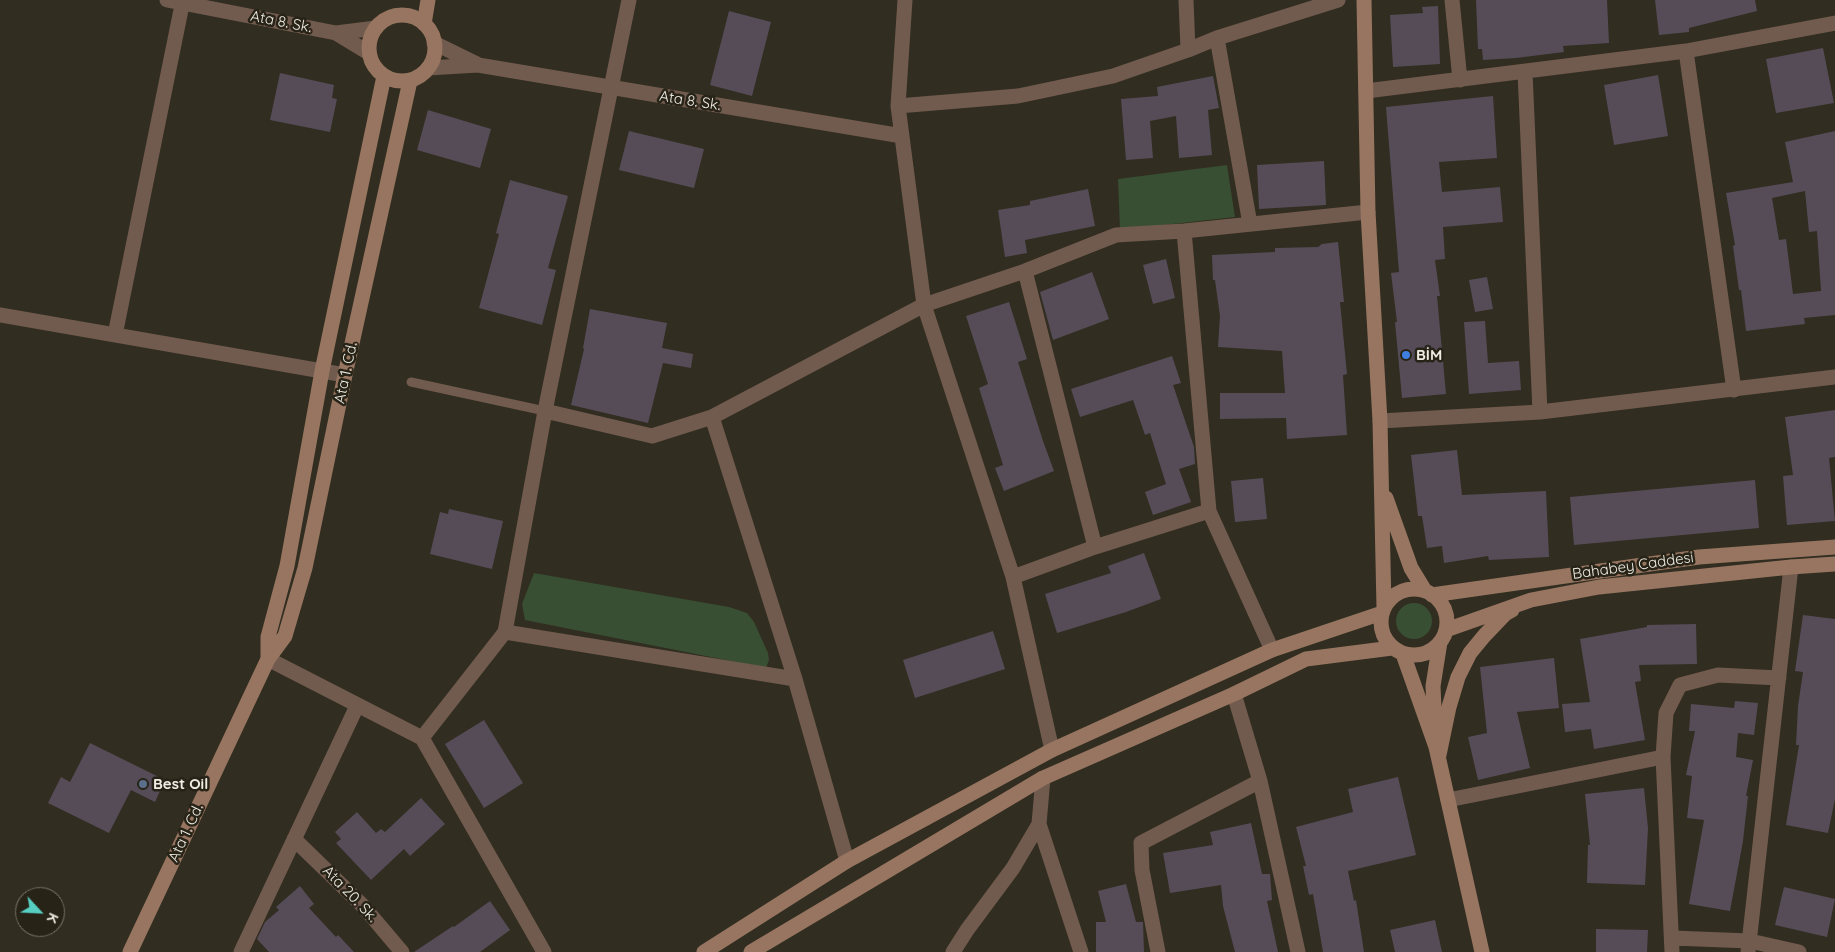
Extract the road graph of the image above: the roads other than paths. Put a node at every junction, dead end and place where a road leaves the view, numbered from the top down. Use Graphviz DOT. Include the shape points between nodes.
graph roads {
  1 [pos="167,0"];
  2 [pos="428,0"];
  3 [pos="629,0"];
  4 [pos="905,0"];
  5 [pos="1186,0"];
  6 [pos="1338,0"];
  7 [pos="1364,0"];
  8 [pos="1452,0"];
  9 [pos="182,1"];
  10 [pos="403,8"];
  11 [pos="1835,23"];
  12 [pos="424,24"];
  13 [pos="376,28"];
  14 [pos="336,33"];
  15 [pos="1217,38"];
  16 [pos="434,43"];
  17 [pos="1188,50"];
  18 [pos="1686,51"];
  19 [pos="369,53"];
  20 [pos="478,65"];
  21 [pos="428,68"];
  22 [pos="1524,72"];
  23 [pos="384,76"];
  24 [pos="410,80"];
  25 [pos="1460,80"];
  26 [pos="611,88"];
  27 [pos="1366,91"];
  28 [pos="898,106"];
  29 [pos="902,136"];
  30 [pos="1368,212"];
  31 [pos="1250,224"];
  32 [pos="1184,231"];
  33 [pos="1025,271"];
  34 [pos="924,305"];
  35 [pos="0,316"];
  36 [pos="115,335"];
  37 [pos="322,371"];
  38 [pos="345,375"];
  39 [pos="1835,377"];
  40 [pos="411,382"];
  41 [pos="1734,390"];
  42 [pos="545,412"];
  43 [pos="1540,412"];
  44 [pos="712,417"];
  45 [pos="1380,420"];
  46 [pos="1382,488"];
  47 [pos="1210,511"];
  48 [pos="1095,547"];
  49 [pos="1835,548"];
  50 [pos="1835,564"];
  51 [pos="1791,567"];
  52 [pos="1013,577"];
  53 [pos="1429,593"];
  54 [pos="1531,600"];
  55 [pos="1383,610"];
  56 [pos="505,632"];
  57 [pos="1443,636"];
  58 [pos="1272,650"];
  59 [pos="1398,651"];
  60 [pos="268,659"];
  61 [pos="1779,678"];
  62 [pos="796,679"];
  63 [pos="1234,694"];
  64 [pos="357,706"];
  65 [pos="422,738"];
  66 [pos="1052,750"];
  67 [pos="1437,753"];
  68 [pos="1663,757"];
  69 [pos="1043,778"];
  70 [pos="1260,781"];
  71 [pos="1448,800"];
  72 [pos="1039,824"];
  73 [pos="294,839"];
  74 [pos="847,861"];
  75 [pos="1672,945"];
  76 [pos="1749,946"];
  77 [pos="769,947"];
  78 [pos="130,952"];
  79 [pos="241,952"];
  80 [pos="402,952"];
  81 [pos="544,952"];
  82 [pos="704,952"];
  83 [pos="751,952"];
  84 [pos="953,952"];
  85 [pos="1082,952"];
  86 [pos="1158,952"];
  87 [pos="1298,952"];
  88 [pos="1482,952"];
  89 [pos="1799,952"];
  1 -- 9 [label="street, Ata 8. Sk."];
  2 -- 12 [label="street"];
  3 -- 26 [label="street"];
  4 -- 28 [label="street"];
  5 -- 17 [label="street"];
  6 -- 15 [label="street"];
  7 -- 27 [label="street"];
  8 -- 25 [label="street"];
  9 -- 14 [label="street, Ata 8. Sk."];
  9 -- 36 [label="street"];
  10 -- 12 [label="street"];
  10 -- 13 [label="street"];
  11 -- 18 [label="street"];
  12 -- 16 [label="street" via="429,28"];
  13 -- 14 [label="street"];
  13 -- 19 [label="street"];
  14 -- 19 [label="street"];
  15 -- 17 [label="street"];
  15 -- 31 [label="street"];
  16 -- 20 [label="street"];
  16 -- 21 [label="street" via="434,58"];
  17 -- 28 [label="street" via="1113,76 1018,96"];
  18 -- 22 [label="street"];
  18 -- 41 [label="street"];
  19 -- 23 [label="street" via="372,63"];
  20 -- 21 [label="street"];
  20 -- 26 [label="street, Ata 8. Sk."];
  21 -- 24 [label="street"];
  22 -- 25 [label="street"];
  22 -- 43 [label="street"];
  23 -- 24 [label="street" via="399,82"];
  23 -- 37 [label="street, Ata 1. Cd."];
  24 -- 38 [label="street, Ata 1. Cd."];
  25 -- 27 [label="street"];
  26 -- 29 [label="street, Ata 8. Sk."];
  26 -- 42 [label="street"];
  27 -- 30 [label="street"];
  28 -- 29 [label="street"];
  29 -- 34 [label="street"];
  30 -- 31 [label="street"];
  30 -- 45 [label="street"];
  31 -- 32 [label="street"];
  32 -- 33 [label="street" via="1116,235"];
  32 -- 47 [label="street"];
  33 -- 34 [label="street"];
  33 -- 48 [label="street"];
  34 -- 44 [label="street"];
  34 -- 52 [label="street"];
  35 -- 36 [label="street"];
  36 -- 37 [label="street"];
  37 -- 38 [label="street"];
  37 -- 60 [label="street, Ata 1. Cd." via="287,566 268,637"];
  38 -- 60 [label="street, Ata 1. Cd." via="305,568 285,636"];
  39 -- 41 [label="street"];
  40 -- 42 [label="lane"];
  41 -- 43 [label="street"];
  42 -- 44 [label="street" via="652,436"];
  42 -- 56 [label="street"];
  43 -- 45 [label="street"];
  44 -- 62 [label="street"];
  45 -- 46 [label="street"];
  46 -- 53 [label="street" via="1411,568"];
  46 -- 55 [label="street"];
  47 -- 48 [label="street"];
  47 -- 58 [label="street"];
  48 -- 52 [label="street"];
  49 -- 53 [label="street, Bahabey Caddesi" via="1699,557"];
  50 -- 51 [label="street, Bahabey Caddesi"];
  51 -- 54 [label="street, Bahabey Caddesi" via="1599,587"];
  51 -- 61 [label="street"];
  52 -- 66 [label="street"];
  53 -- 55 [label="street" via="1406,590 1390,600"];
  53 -- 57 [label="street" via="1445,610 1447,620"];
  54 -- 57 [label="street, Bahabey Caddesi"];
  54 -- 67 [label="street" via="1505,614 1470,653 1458,676"];
  55 -- 58 [label="street"];
  55 -- 59 [label="street" via="1382,632"];
  56 -- 62 [label="street"];
  56 -- 65 [label="street"];
  57 -- 59 [label="street" via="1433,649 1424,654 1414,656"];
  57 -- 67 [label="street" via="1434,686"];
  58 -- 66 [label="street"];
  59 -- 63 [label="street" via="1306,660"];
  59 -- 67 [label="street"];
  60 -- 64 [label="street"];
  60 -- 78 [label="street, Ata 1. Cd."];
  61 -- 68 [label="street" via="1718,675 1680,685 1666,713"];
  61 -- 76 [label="street"];
  62 -- 74 [label="street"];
  63 -- 69 [label="street"];
  63 -- 70 [label="street"];
  64 -- 65 [label="street"];
  64 -- 73 [label="street"];
  65 -- 81 [label="street"];
  66 -- 74 [label="street"];
  67 -- 71 [label="street"];
  68 -- 71 [label="street"];
  68 -- 75 [label="street"];
  69 -- 72 [label="street"];
  69 -- 77 [label="street"];
  70 -- 86 [label="street" via="1141,843 1142,870"];
  70 -- 87 [label="street"];
  71 -- 88 [label="street"];
  72 -- 84 [label="street" via="1013,868"];
  72 -- 85 [label="street"];
  73 -- 79 [label="street"];
  73 -- 80 [label="street, Ata 20. Sk." via="363,906"];
  74 -- 82 [label="street"];
  75 -- 76 [label="street"];
  76 -- 89 [label="street"];
  77 -- 83 [label="street"];
}
